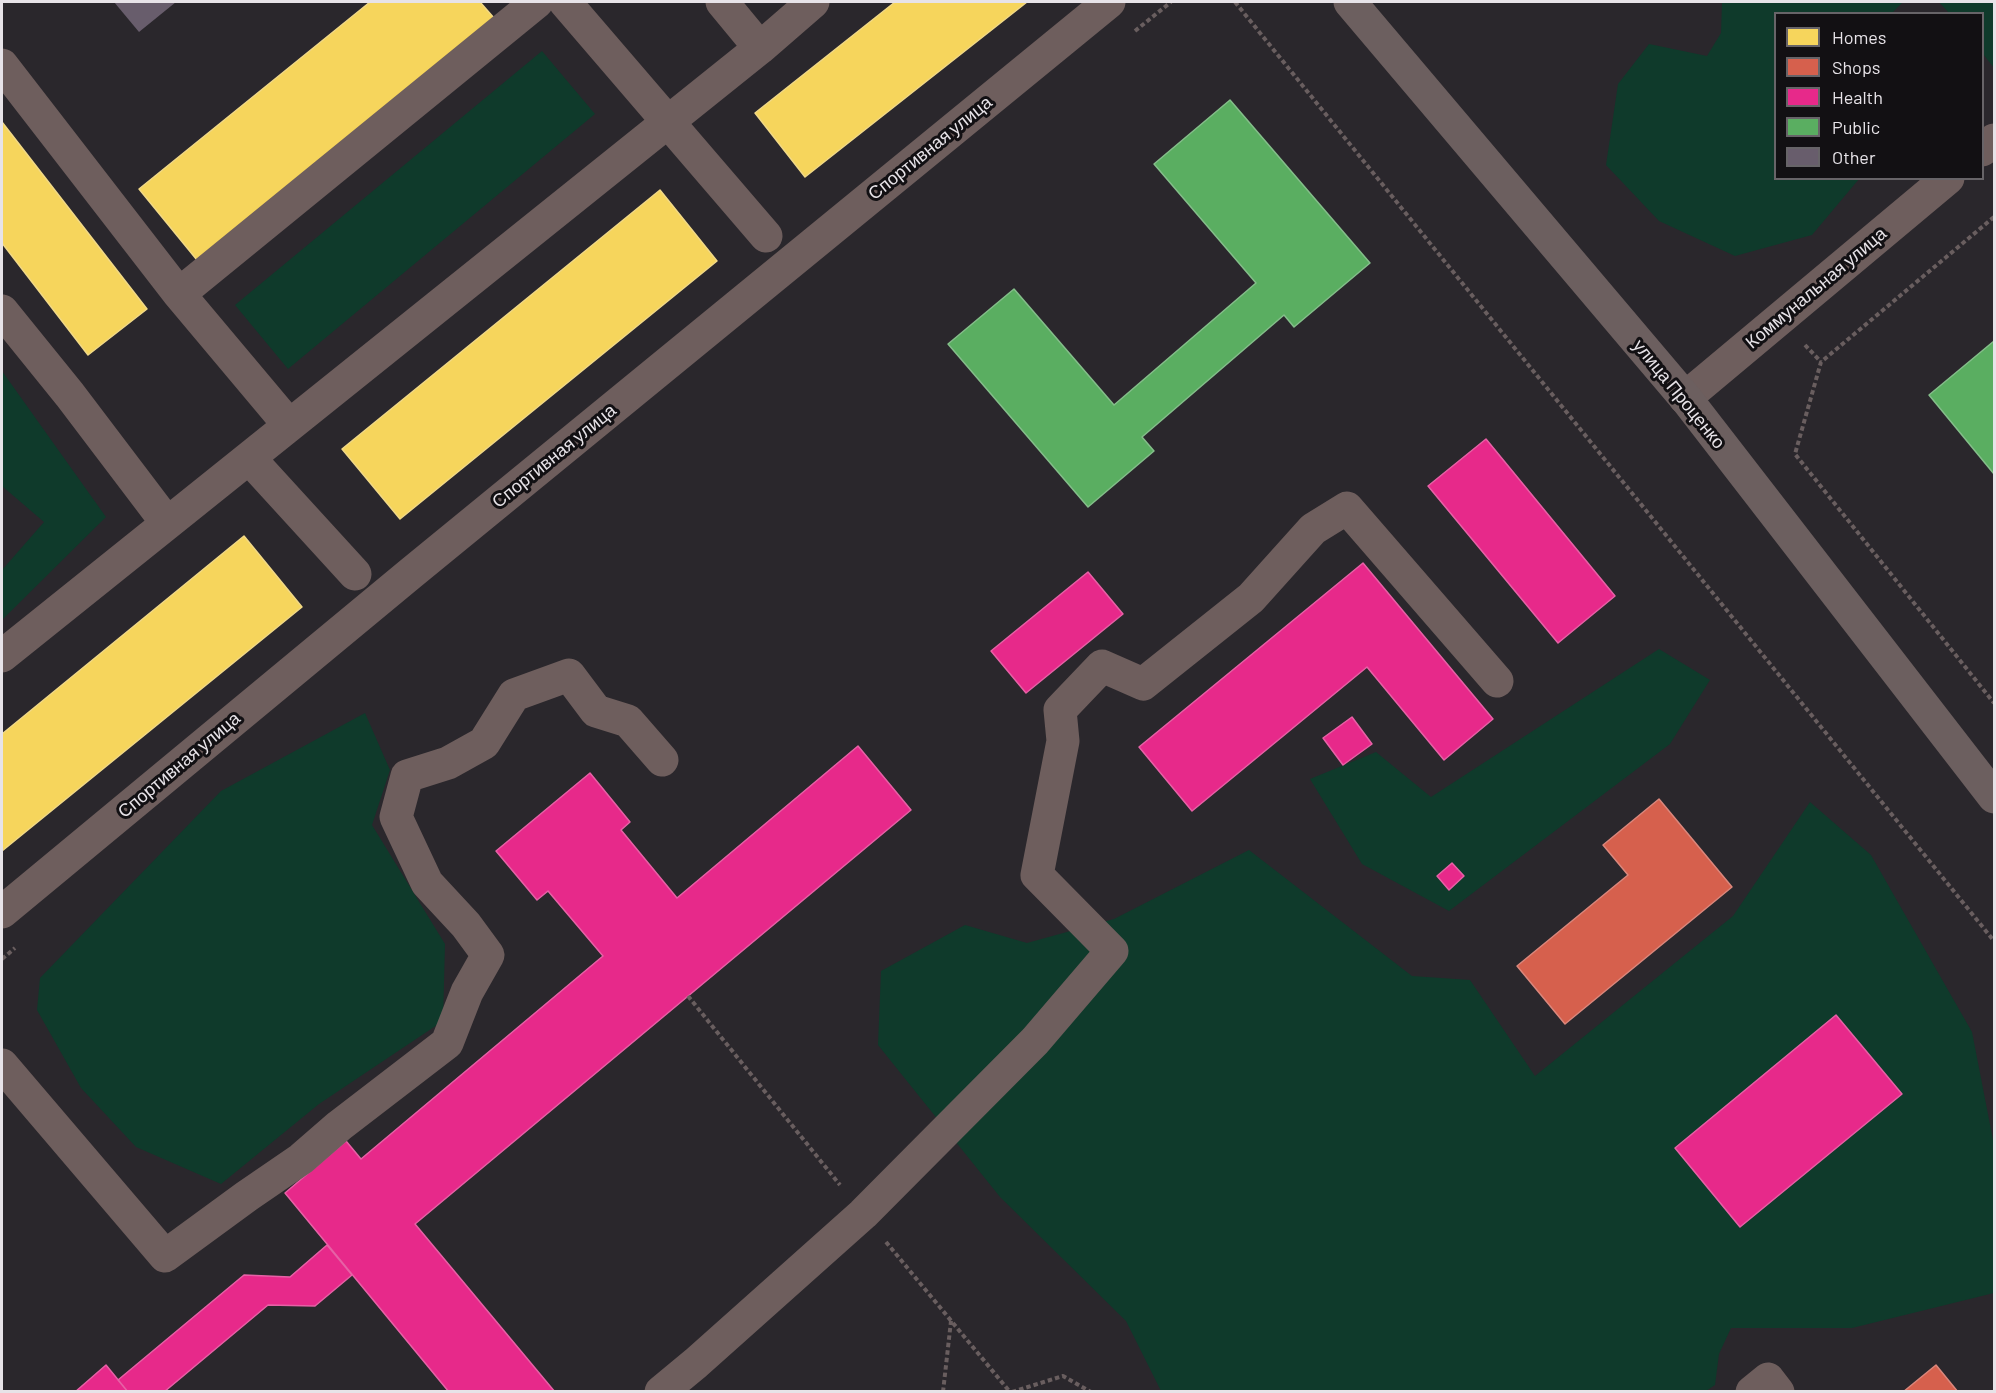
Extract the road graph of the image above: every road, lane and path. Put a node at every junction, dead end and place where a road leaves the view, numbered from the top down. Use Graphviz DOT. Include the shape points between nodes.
graph roads {
  1 [pos="537,2"];
  2 [pos="566,2"];
  3 [pos="722,2"];
  4 [pos="813,2"];
  5 [pos="1108,2"];
  6 [pos="1235,2"];
  7 [pos="1350,2"];
  8 [pos="760,48"];
  9 [pos="2,65"];
  10 [pos="669,122"];
  11 [pos="1946,180"];
  12 [pos="1995,217"];
  13 [pos="766,236"];
  14 [pos="180,294"];
  15 [pos="2,311"];
  16 [pos="1685,398"];
  17 [pos="289,425"];
  18 [pos="249,458"];
  19 [pos="167,523"];
  20 [pos="355,574"];
  21 [pos="2,656"];
  22 [pos="1497,681"];
  23 [pos="1995,703"];
  24 [pos="662,760"];
  25 [pos="1995,797"];
  26 [pos="2,912"];
  27 [pos="1995,941"];
  28 [pos="2,1065"];
  29 [pos="951,1321"];
  30 [pos="661,1392"];
  31 [pos="943,1392"];
  32 [pos="1012,1392"];
  33 [pos="1091,1392"];
  34 [pos="1752,1392"];
  35 [pos="1778,1392"];
  1 -- 14 [label="street"];
  2 -- 10 [label="street"];
  3 -- 8 [label="street"];
  4 -- 8 [label="street"];
  5 -- 26 [label="street, Спортивная улица"];
  6 -- 27 [label="path"];
  7 -- 16 [label="main road, улица Проценко"];
  8 -- 10 [label="street"];
  9 -- 14 [label="street"];
  10 -- 13 [label="street"];
  10 -- 17 [label="street"];
  11 -- 16 [label="street, Коммунальная улица"];
  12 -- 23 [label="path" via="1821,362 1795,454"];
  14 -- 17 [label="street"];
  15 -- 19 [label="street"];
  16 -- 25 [label="main road, улица Проценко"];
  17 -- 18 [label="street"];
  18 -- 19 [label="street"];
  18 -- 20 [label="street"];
  19 -- 21 [label="street"];
  22 -- 30 [label="street" via="1347,508 1313,529 1251,598 1143,684 1102,666 1060,710 1063,741 1036,875 1112,951 1035,1041 863,1214"];
  24 -- 28 [label="street" via="628,721 596,711 569,675 514,695 484,743 448,763 408,776 396,817 427,883 488,955 467,992 447,1043 301,1159 165,1256"];
  29 -- 31 [label="path"];
  32 -- 33 [label="path" via="1063,1376"];
  34 -- 35 [label="street" via="1768,1379"];
}
